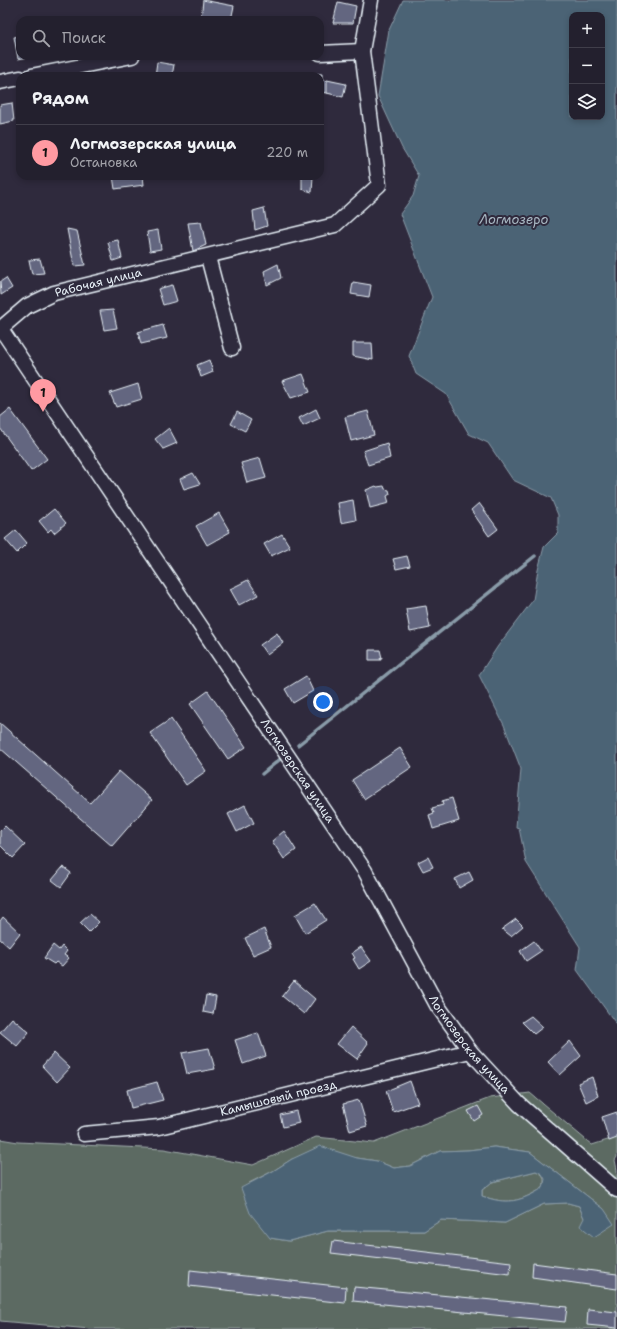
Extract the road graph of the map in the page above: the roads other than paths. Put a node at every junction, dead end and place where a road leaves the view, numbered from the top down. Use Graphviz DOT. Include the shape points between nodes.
graph roads {
  1 [pos="371,0"];
  2 [pos="362,51"];
  3 [pos="324,53"];
  4 [pos="112,60"];
  5 [pos="51,72"];
  6 [pos="16,79"];
  7 [pos="0,82"];
  8 [pos="208,257"];
  9 [pos="0,329"];
  10 [pos="232,348"];
  11 [pos="470,1051"];
  12 [pos="84,1134"];
  13 [pos="617,1190"];
  1 -- 2 [label="street"];
  2 -- 3 [label="street"];
  2 -- 8 [label="street, Рабочая улица" via="380,185 335,225"];
  4 -- 5 [label="street"];
  6 -- 7 [label="street"];
  8 -- 9 [label="street, Рабочая улица" via="54,294 27,306"];
  8 -- 10 [label="street"];
  9 -- 11 [label="street, Логмозерская улица" via="365,871 437,1005"];
  11 -- 12 [label="street, Камышовый проезд" via="159,1126"];
  11 -- 13 [label="street, Логмозерская улица" via="519,1104"];
}
